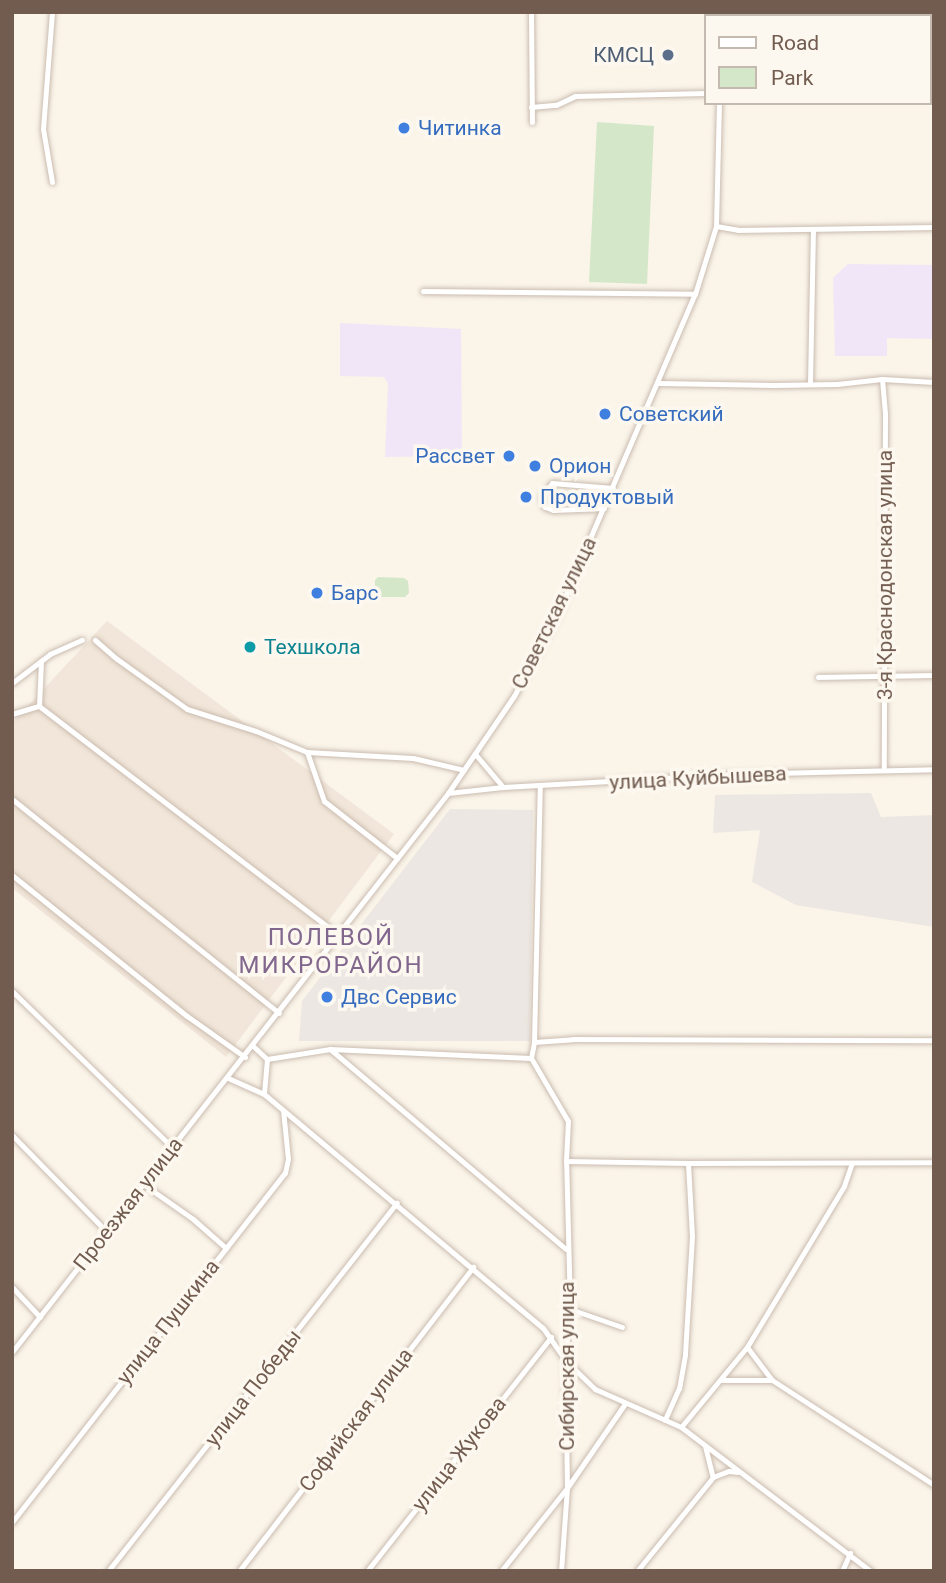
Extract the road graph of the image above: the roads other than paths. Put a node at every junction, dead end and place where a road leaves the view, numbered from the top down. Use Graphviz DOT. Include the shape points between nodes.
graph roads {
  1 [pos="52,12"];
  2 [pos="531,12"];
  3 [pos="704,93"];
  4 [pos="719,105"];
  5 [pos="531,107"];
  6 [pos="532,121"];
  7 [pos="52,183"];
  8 [pos="716,226"];
  9 [pos="934,227"];
  10 [pos="813,230"];
  11 [pos="423,291"];
  12 [pos="695,294"];
  13 [pos="882,379"];
  14 [pos="934,382"];
  15 [pos="659,383"];
  16 [pos="810,384"];
  17 [pos="613,488"];
  18 [pos="604,508"];
  19 [pos="82,640"];
  20 [pos="96,640"];
  21 [pos="41,661"];
  22 [pos="934,675"];
  23 [pos="818,677"];
  24 [pos="886,677"];
  25 [pos="12,683"];
  26 [pos="39,706"];
  27 [pos="12,714"];
  28 [pos="307,752"];
  29 [pos="476,755"];
  30 [pos="934,769"];
  31 [pos="464,770"];
  32 [pos="884,770"];
  33 [pos="540,786"];
  34 [pos="503,788"];
  35 [pos="448,793"];
  36 [pos="12,799"];
  37 [pos="397,858"];
  38 [pos="12,875"];
  39 [pos="338,934"];
  40 [pos="12,991"];
  41 [pos="279,1013"];
  42 [pos="934,1041"];
  43 [pos="534,1042"];
  44 [pos="253,1046"];
  45 [pos="330,1049"];
  46 [pos="245,1057"];
  47 [pos="531,1058"];
  48 [pos="267,1059"];
  49 [pos="228,1078"];
  50 [pos="264,1094"];
  51 [pos="283,1110"];
  52 [pos="12,1135"];
  53 [pos="172,1147"];
  54 [pos="566,1161"];
  55 [pos="688,1163"];
  56 [pos="852,1163"];
  57 [pos="934,1163"];
  58 [pos="143,1184"];
  59 [pos="397,1203"];
  60 [pos="106,1231"];
  61 [pos="226,1248"];
  62 [pos="566,1250"];
  63 [pos="472,1268"];
  64 [pos="12,1287"];
  65 [pos="570,1309"];
  66 [pos="40,1317"];
  67 [pos="622,1327"];
  68 [pos="551,1337"];
  69 [pos="747,1347"];
  70 [pos="12,1352"];
  71 [pos="565,1360"];
  72 [pos="722,1380"];
  73 [pos="772,1380"];
  74 [pos="624,1405"];
  75 [pos="665,1420"];
  76 [pos="681,1427"];
  77 [pos="705,1445"];
  78 [pos="741,1472"];
  79 [pos="713,1477"];
  80 [pos="934,1485"];
  81 [pos="567,1488"];
  82 [pos="12,1522"];
  83 [pos="850,1553"];
  84 [pos="108,1571"];
  85 [pos="239,1571"];
  86 [pos="367,1571"];
  87 [pos="501,1571"];
  88 [pos="561,1571"];
  89 [pos="637,1571"];
  90 [pos="842,1571"];
  91 [pos="871,1571"];
  1 -- 7 [label="street" via="43,129"];
  2 -- 5 [label="street"];
  3 -- 5 [label="street" via="575,96 556,105"];
  4 -- 8 [label="street, Советская улица"];
  5 -- 6 [label="street"];
  8 -- 10 [label="street"];
  8 -- 12 [label="street, Советская улица"];
  9 -- 10 [label="street"];
  10 -- 16 [label="street"];
  11 -- 12 [label="street"];
  12 -- 15 [label="street, Советская улица"];
  13 -- 14 [label="street"];
  13 -- 16 [label="street"];
  13 -- 24 [label="street, 3-я Краснодонская улица"];
  15 -- 16 [label="street"];
  15 -- 17 [label="street, Советская улица"];
  17 -- 18 [label="street, Советская улица"];
  17 -- 18 [label="street" via="552,483 542,498 545,508 553,510"];
  18 -- 29 [label="street, Советская улица" via="558,613"];
  19 -- 21 [label="street"];
  20 -- 28 [label="street" via="187,709 256,730"];
  21 -- 25 [label="street"];
  21 -- 26 [label="street"];
  22 -- 24 [label="street"];
  23 -- 24 [label="street"];
  24 -- 32 [label="street, 3-я Краснодонская улица"];
  26 -- 27 [label="street"];
  26 -- 39 [label="street"];
  28 -- 31 [label="street" via="412,758"];
  28 -- 37 [label="street" via="324,801"];
  29 -- 31 [label="street, Советская улица"];
  29 -- 34 [label="street"];
  30 -- 32 [label="street, улица Куйбышева"];
  31 -- 35 [label="street, Советская улица"];
  32 -- 33 [label="street, улица Куйбышева"];
  33 -- 34 [label="street, улица Куйбышева"];
  33 -- 43 [label="street"];
  34 -- 35 [label="street, улица Куйбышева"];
  35 -- 37 [label="street, Советская улица"];
  36 -- 41 [label="street"];
  37 -- 39 [label="street, Советская улица"];
  38 -- 46 [label="street"];
  39 -- 41 [label="street, Советская улица"];
  40 -- 53 [label="street"];
  41 -- 44 [label="street, Советская улица"];
  42 -- 43 [label="street"];
  43 -- 47 [label="street"];
  44 -- 46 [label="street, Советская улица"];
  44 -- 48 [label="street"];
  45 -- 47 [label="street"];
  45 -- 48 [label="street"];
  45 -- 62 [label="street"];
  46 -- 49 [label="street, Проезжая улица"];
  47 -- 54 [label="street, Сибирская улица" via="568,1121"];
  48 -- 50 [label="street"];
  49 -- 50 [label="street"];
  49 -- 53 [label="street, Проезжая улица"];
  50 -- 51 [label="street"];
  51 -- 59 [label="street"];
  51 -- 61 [label="street, улица Пушкина" via="285,1173"];
  52 -- 60 [label="street"];
  53 -- 58 [label="street, Проезжая улица"];
  54 -- 55 [label="street"];
  54 -- 62 [label="street, Сибирская улица"];
  55 -- 56 [label="street"];
  55 -- 75 [label="street" via="692,1236 686,1347 679,1388"];
  56 -- 57 [label="street"];
  56 -- 69 [label="street" via="844,1186"];
  58 -- 60 [label="street, Проезжая улица"];
  58 -- 61 [label="street"];
  59 -- 63 [label="street"];
  59 -- 84 [label="street, улица Победы"];
  60 -- 66 [label="street, Проезжая улица"];
  61 -- 82 [label="street, улица Пушкина"];
  62 -- 65 [label="street, Сибирская улица"];
  63 -- 68 [label="street"];
  63 -- 85 [label="street, Софийская улица"];
  64 -- 66 [label="street"];
  65 -- 67 [label="street"];
  65 -- 71 [label="street, Сибирская улица"];
  66 -- 70 [label="street, Проезжая улица"];
  68 -- 71 [label="street"];
  68 -- 86 [label="street, улица Жукова"];
  69 -- 72 [label="street"];
  69 -- 73 [label="street"];
  71 -- 74 [label="street" via="595,1390"];
  71 -- 81 [label="street, Сибирская улица"];
  72 -- 73 [label="street"];
  72 -- 76 [label="street"];
  73 -- 80 [label="street"];
  74 -- 75 [label="street"];
  74 -- 81 [label="street"];
  75 -- 76 [label="street"];
  76 -- 77 [label="street"];
  77 -- 78 [label="street"];
  77 -- 79 [label="street"];
  78 -- 79 [label="street"];
  78 -- 83 [label="street"];
  79 -- 89 [label="street"];
  81 -- 87 [label="street"];
  81 -- 88 [label="street, Сибирская улица"];
  83 -- 90 [label="street"];
  83 -- 91 [label="street"];
}
